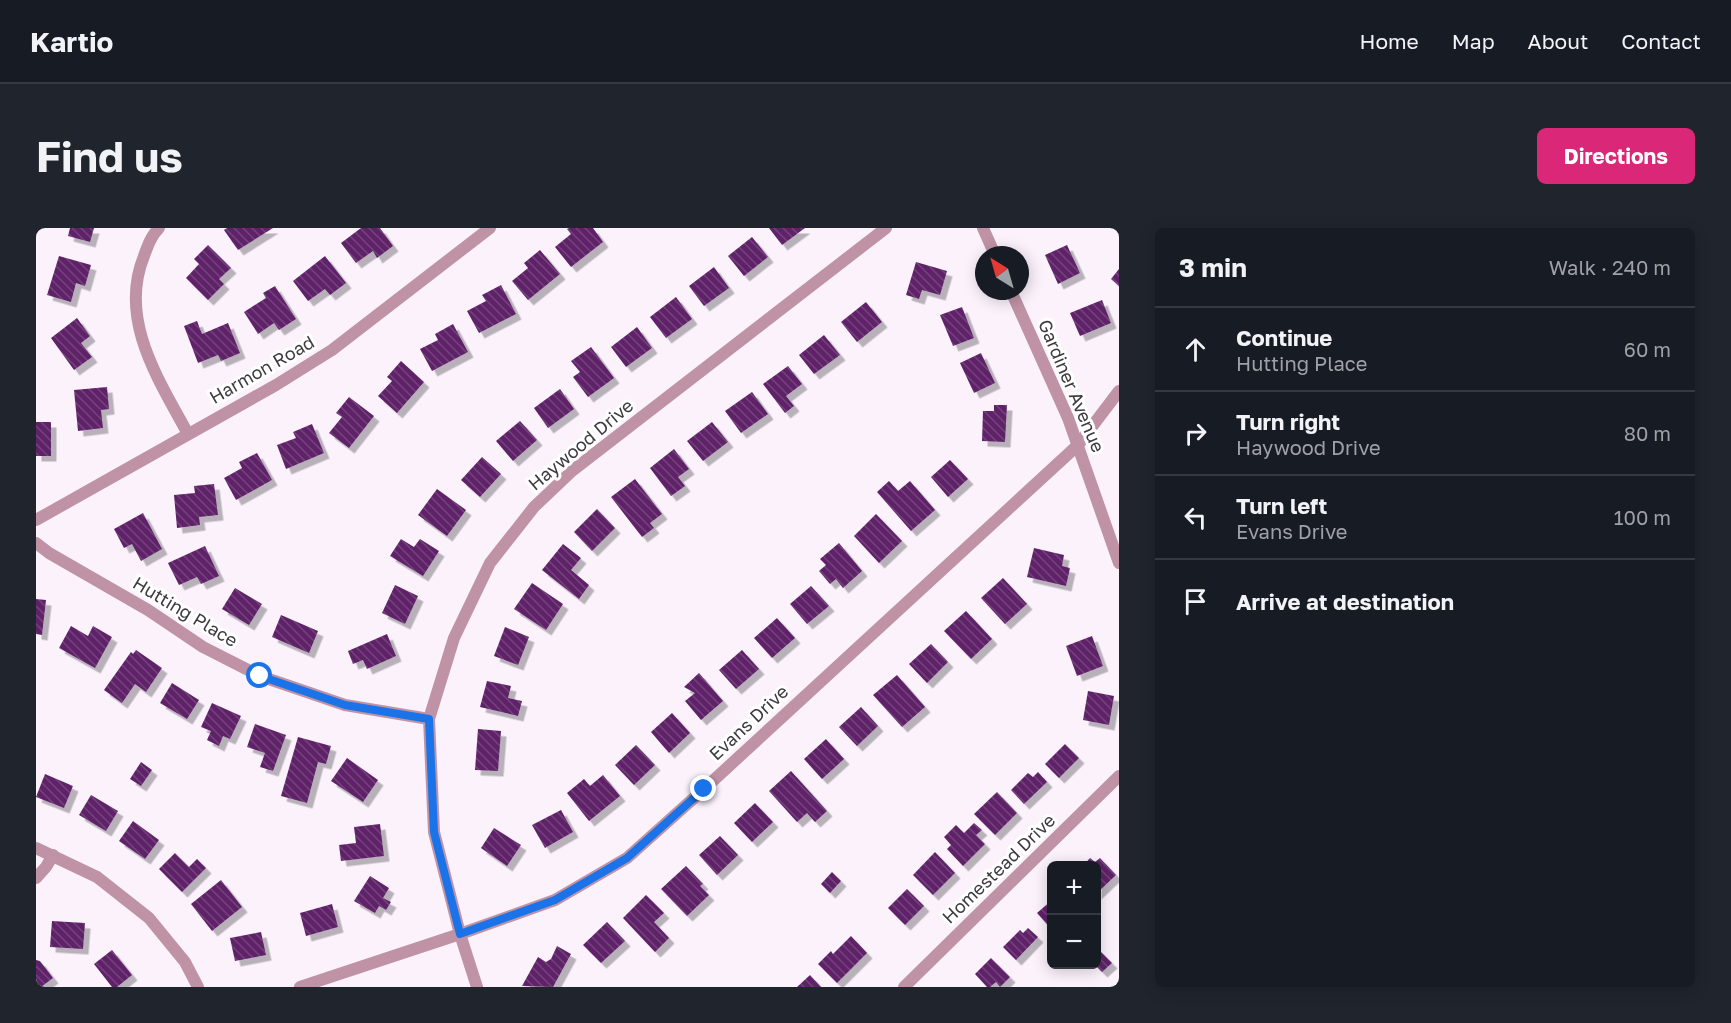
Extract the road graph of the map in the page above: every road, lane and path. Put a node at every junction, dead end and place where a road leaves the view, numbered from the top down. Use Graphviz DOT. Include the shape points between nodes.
graph roads {
  1 [pos="159,228"];
  2 [pos="490,228"];
  3 [pos="886,228"];
  4 [pos="983,228"];
  5 [pos="991,246"];
  6 [pos="1015,300"];
  7 [pos="1119,392"];
  8 [pos="188,434"];
  9 [pos="1078,445"];
  10 [pos="36,520"];
  11 [pos="36,543"];
  12 [pos="1119,562"];
  13 [pos="429,719"];
  14 [pos="1119,776"];
  15 [pos="36,848"];
  16 [pos="53,855"];
  17 [pos="36,878"];
  18 [pos="460,934"];
  19 [pos="198,987"];
  20 [pos="300,987"];
  21 [pos="477,987"];
  22 [pos="904,987"];
  1 -- 8 [label="street" via="140,266 135,298 150,365"];
  2 -- 8 [label="street, Harmon Road" via="332,350"];
  3 -- 13 [label="street, Haywood Drive" via="572,471 534,507 489,563 454,638"];
  4 -- 5 [label="street"];
  6 -- 9 [label="street, Gardiner Avenue"];
  7 -- 9 [label="street, Evans Drive"];
  8 -- 10 [label="street, Harmon Road"];
  9 -- 12 [label="street, Gardiner Avenue"];
  9 -- 18 [label="street, Evans Drive" via="627,858 555,900"];
  11 -- 13 [label="street, Hutting Place" via="203,647 260,676 345,705"];
  13 -- 18 [label="street, Haywood Drive" via="434,832"];
  14 -- 22 [label="street, Homestead Drive"];
  15 -- 16 [label="street"];
  16 -- 17 [label="street"];
  16 -- 19 [label="street" via="97,876 149,918 185,962"];
  18 -- 20 [label="street, Evans Drive"];
  18 -- 21 [label="street, Haywood Drive"];
}
